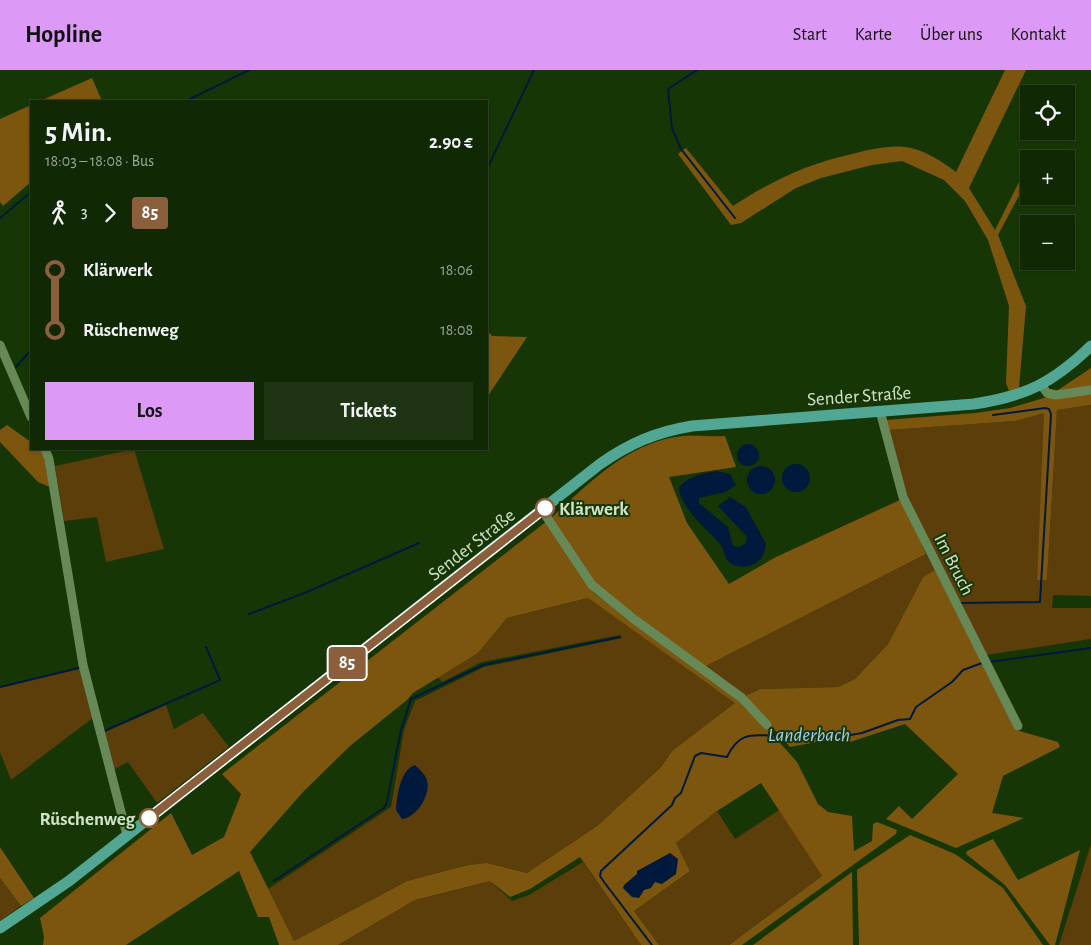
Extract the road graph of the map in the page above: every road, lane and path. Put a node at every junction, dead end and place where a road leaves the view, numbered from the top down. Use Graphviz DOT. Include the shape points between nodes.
graph roads {
  1 [pos="0,345"];
  2 [pos="1091,346"];
  3 [pos="1042,386"];
  4 [pos="1091,390"];
  5 [pos="880,411"];
  6 [pos="30,415"];
  7 [pos="46,450"];
  8 [pos="542,510"];
  9 [pos="766,725"];
  10 [pos="1018,726"];
  11 [pos="127,835"];
  12 [pos="0,928"];
  1 -- 6 [label="street"];
  2 -- 3 [label="main road, Sender Straße"];
  3 -- 4 [label="street" via="1047,393 1056,395"];
  3 -- 5 [label="main road, Sender Straße" via="1007,399"];
  5 -- 8 [label="main road, Sender Straße" via="692,426 655,434 612,456"];
  5 -- 10 [label="street, Im Bruch" via="903,497"];
  7 -- 11 [label="street" via="50,458 83,665"];
  8 -- 9 [label="street" via="592,586 742,698"];
  8 -- 11 [label="main road, Sender Straße"];
  11 -- 12 [label="main road, Sender Straße" via="69,881"];
}
